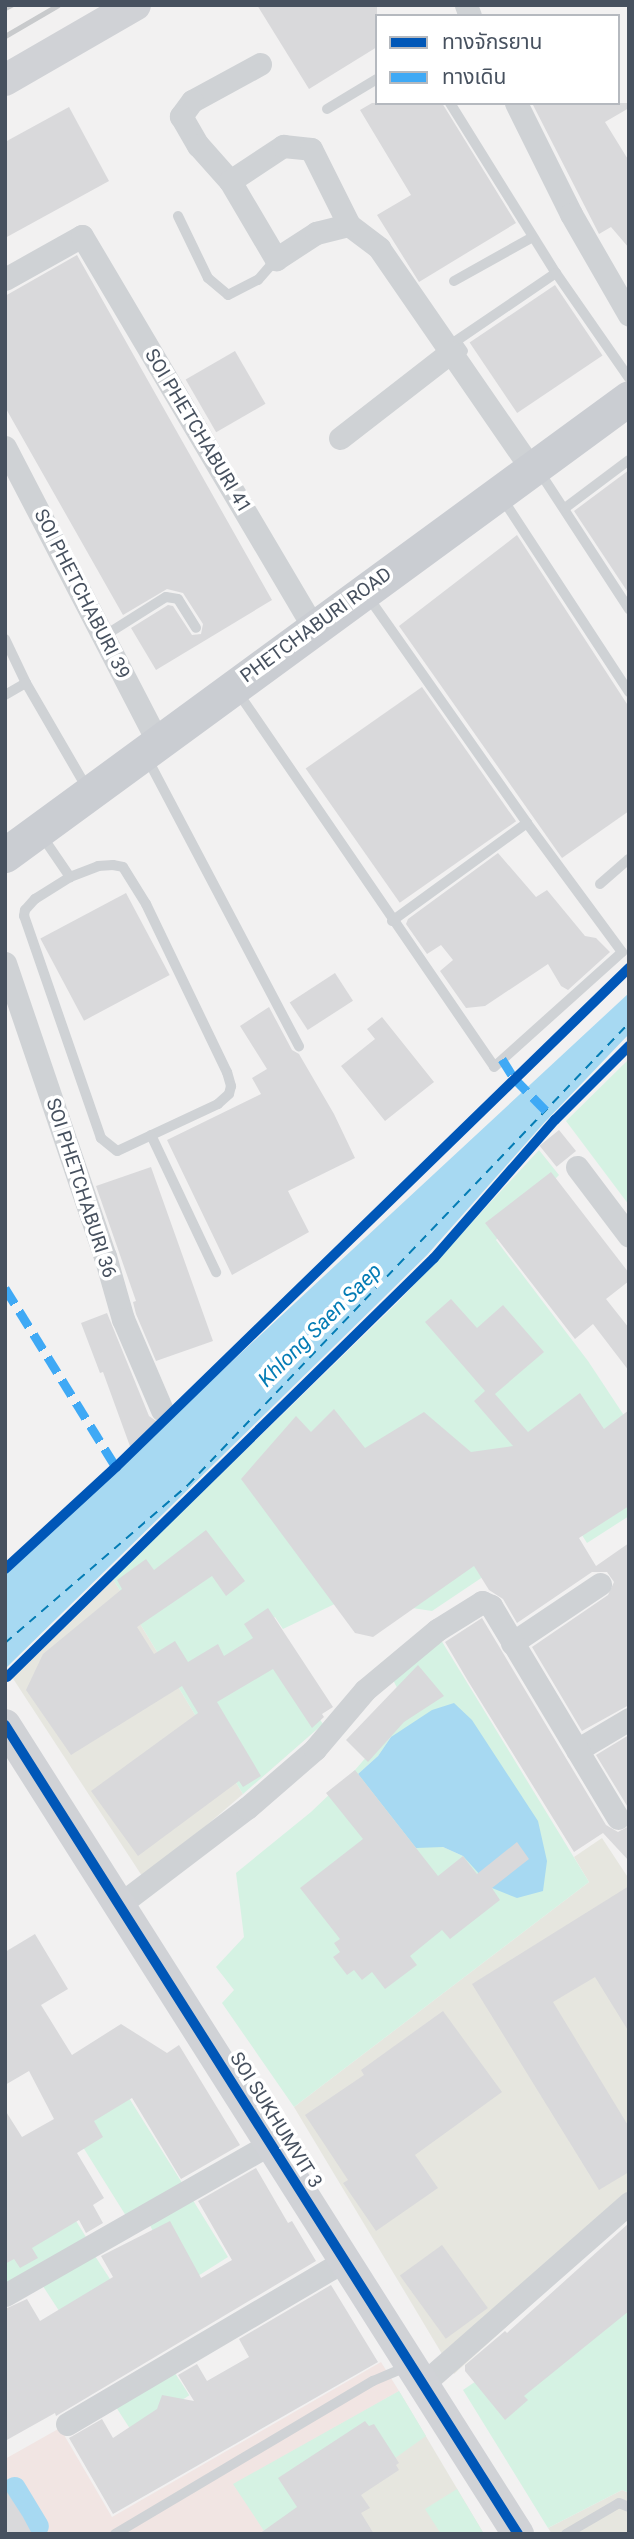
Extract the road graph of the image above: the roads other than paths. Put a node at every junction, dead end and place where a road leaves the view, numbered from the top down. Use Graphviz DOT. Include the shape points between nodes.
graph roads {
  1 [pos="135,5"];
  2 [pos="260,64"];
  3 [pos="5,80"];
  4 [pos="375,80"];
  5 [pos="451,105"];
  6 [pos="517,105"];
  7 [pos="327,109"];
  8 [pos="229,181"];
  9 [pos="178,216"];
  10 [pos="349,225"];
  11 [pos="531,238"];
  12 [pos="276,259"];
  13 [pos="556,273"];
  14 [pos="5,279"];
  15 [pos="454,281"];
  16 [pos="629,315"];
  17 [pos="451,352"];
  18 [pos="629,378"];
  19 [pos="629,398"];
  20 [pos="340,438"];
  21 [pos="5,447"];
  22 [pos="629,460"];
  23 [pos="536,465"];
  24 [pos="498,493"];
  25 [pos="565,508"];
  26 [pos="364,590"];
  27 [pos="629,609"];
  28 [pos="313,627"];
  29 [pos="196,628"];
  30 [pos="104,636"];
  31 [pos="5,639"];
  32 [pos="26,682"];
  33 [pos="234,686"];
  34 [pos="629,692"];
  35 [pos="5,695"];
  36 [pos="151,747"];
  37 [pos="90,792"];
  38 [pos="527,823"];
  39 [pos="38,831"];
  40 [pos="5,855"];
  41 [pos="629,859"];
  42 [pos="70,877"];
  43 [pos="600,884"];
  44 [pos="391,921"];
  45 [pos="5,963"];
  46 [pos="299,1046"];
  47 [pos="151,1135"];
  48 [pos="577,1167"];
  49 [pos="629,1236"];
  50 [pos="216,1272"];
  51 [pos="162,1410"];
  52 [pos="600,1584"];
  53 [pos="512,1643"];
  54 [pos="629,1719"];
  55 [pos="5,1725"];
  56 [pos="577,1750"];
  57 [pos="618,1818"];
  58 [pos="119,1905"];
  59 [pos="270,2144"];
  60 [pos="629,2203"];
  61 [pos="344,2261"];
  62 [pos="5,2295"];
  63 [pos="418,2374"];
  64 [pos="67,2424"];
  65 [pos="629,2507"];
  66 [pos="115,2534"];
  67 [pos="518,2534"];
  68 [pos="566,2534"];
  1 -- 3 [label="street"];
  2 -- 8 [label="street" via="192,101 181,116 198,145"];
  4 -- 7 [label="lane"];
  5 -- 11 [label="lane"];
  6 -- 16 [label="street" via="571,214"];
  8 -- 10 [label="street" via="283,146 311,149"];
  8 -- 12 [label="street"];
  9 -- 12 [label="lane" via="208,278 228,295 258,280"];
  10 -- 12 [label="street" via="316,233"];
  10 -- 17 [label="street" via="379,248"];
  11 -- 13 [label="lane"];
  11 -- 15 [label="lane"];
  13 -- 18 [label="lane"];
  13 -- 23 [label="lane" via="456,341"];
  14 -- 28 [label="street, SOI PHETCHABURI 41" via="82,236"];
  17 -- 20 [label="street"];
  17 -- 23 [label="street"];
  19 -- 23 [label="main road, PHETCHABURI ROAD"];
  21 -- 30 [label="street, SOI PHETCHABURI 39"];
  22 -- 25 [label="lane"];
  23 -- 24 [label="main road, PHETCHABURI ROAD"];
  23 -- 25 [label="lane"];
  24 -- 26 [label="main road, PHETCHABURI ROAD"];
  24 -- 34 [label="lane"];
  25 -- 27 [label="lane"];
  26 -- 28 [label="main road, PHETCHABURI ROAD"];
  26 -- 38 [label="lane"];
  28 -- 33 [label="main road, PHETCHABURI ROAD"];
  29 -- 30 [label="lane" via="178,600 166,597"];
  30 -- 36 [label="street, SOI PHETCHABURI 39"];
  31 -- 32 [label="lane"];
  32 -- 35 [label="lane"];
  32 -- 37 [label="lane"];
  33 -- 36 [label="main road, PHETCHABURI ROAD"];
  33 -- 44 [label="lane"];
  36 -- 37 [label="main road, PHETCHABURI ROAD"];
  36 -- 46 [label="lane"];
  37 -- 39 [label="main road, PHETCHABURI ROAD"];
  38 -- 44 [label="lane"];
  38 -- 44 [label="lane" via="622,952 494,1066"];
  39 -- 40 [label="main road, PHETCHABURI ROAD"];
  39 -- 42 [label="lane"];
  41 -- 43 [label="lane"];
  42 -- 47 [label="lane" via="28,905 26,922 101,1138 117,1151"];
  42 -- 47 [label="lane" via="98,866 123,867 146,904 230,1079 229,1094 218,1104"];
  45 -- 51 [label="street, SOI PHETCHABURI 36" via="123,1320"];
  47 -- 50 [label="lane"];
  48 -- 49 [label="street"];
  52 -- 53 [label="street"];
  53 -- 56 [label="street"];
  53 -- 58 [label="street" via="491,1606 482,1602 437,1630 365,1690 315,1749"];
  54 -- 56 [label="street"];
  55 -- 58 [label="street, SOI SUKHUMVIT 3"];
  56 -- 57 [label="street"];
  58 -- 59 [label="street, SOI SUKHUMVIT 3"];
  59 -- 61 [label="street, SOI SUKHUMVIT 3"];
  59 -- 62 [label="street"];
  60 -- 63 [label="street"];
  61 -- 63 [label="street, SOI SUKHUMVIT 3"];
  61 -- 64 [label="street"];
  63 -- 66 [label="lane" via="373,2381"];
  63 -- 67 [label="street, SOI SUKHUMVIT 3"];
  65 -- 68 [label="lane" via="619,2503"];
}
